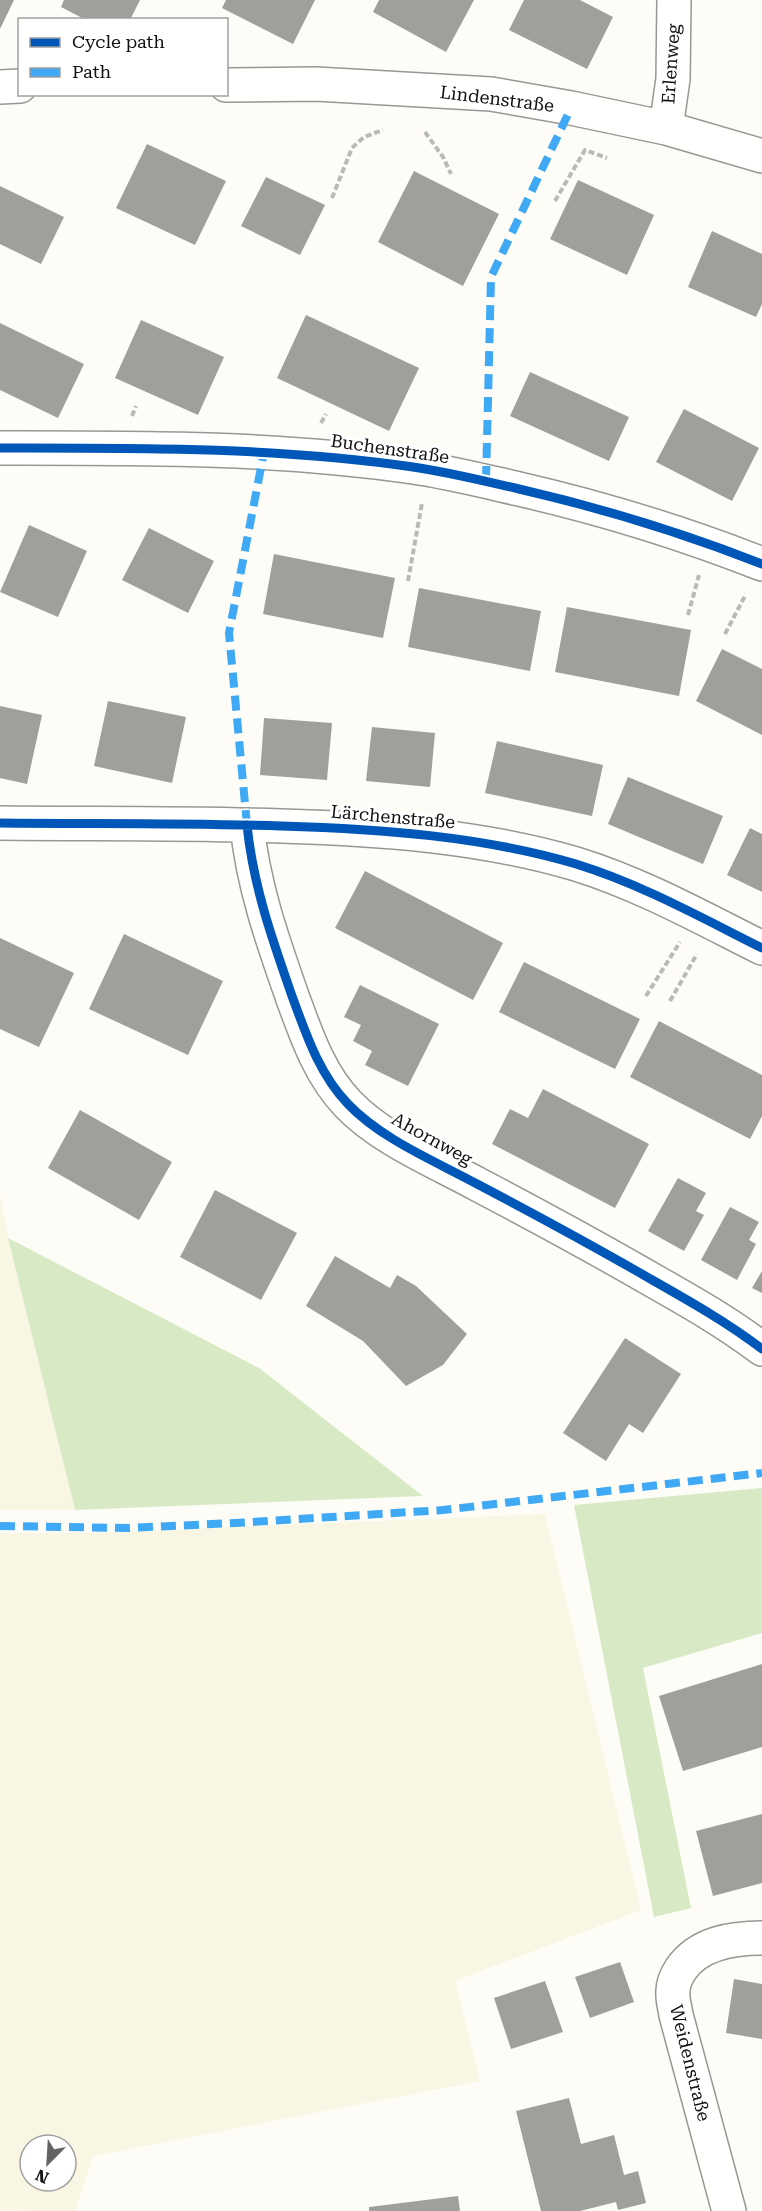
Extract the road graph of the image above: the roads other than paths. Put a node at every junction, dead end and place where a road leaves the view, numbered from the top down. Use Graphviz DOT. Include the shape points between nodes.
graph roads {
  1 [pos="674,0"];
  2 [pos="228,85"];
  3 [pos="18,86"];
  4 [pos="0,87"];
  5 [pos="666,129"];
  6 [pos="762,156"];
  7 [pos="0,448"];
  8 [pos="762,564"];
  9 [pos="0,823"];
  10 [pos="247,825"];
  11 [pos="762,948"];
  12 [pos="762,1349"];
  13 [pos="762,1938"];
  14 [pos="729,2211"];
  1 -- 5 [label="street, Erlenweg" via="673,79"];
  2 -- 5 [label="street, Lindenstraße" via="316,84 491,94"];
  3 -- 4 [label="street"];
  5 -- 6 [label="street, Lindenstraße"];
  7 -- 8 [label="street, Buchenstraße" via="264,452 428,469 621,514"];
  9 -- 10 [label="street, Lärchenstraße"];
  10 -- 11 [label="street, Lärchenstraße" via="377,831 506,847 577,864 641,889"];
  10 -- 12 [label="street, Ahornweg" via="267,926 310,1044 329,1080 348,1104 405,1145 594,1246 730,1325"];
  13 -- 14 [label="street, Weidenstraße" via="704,1948 688,1958 672,1990"];
}
